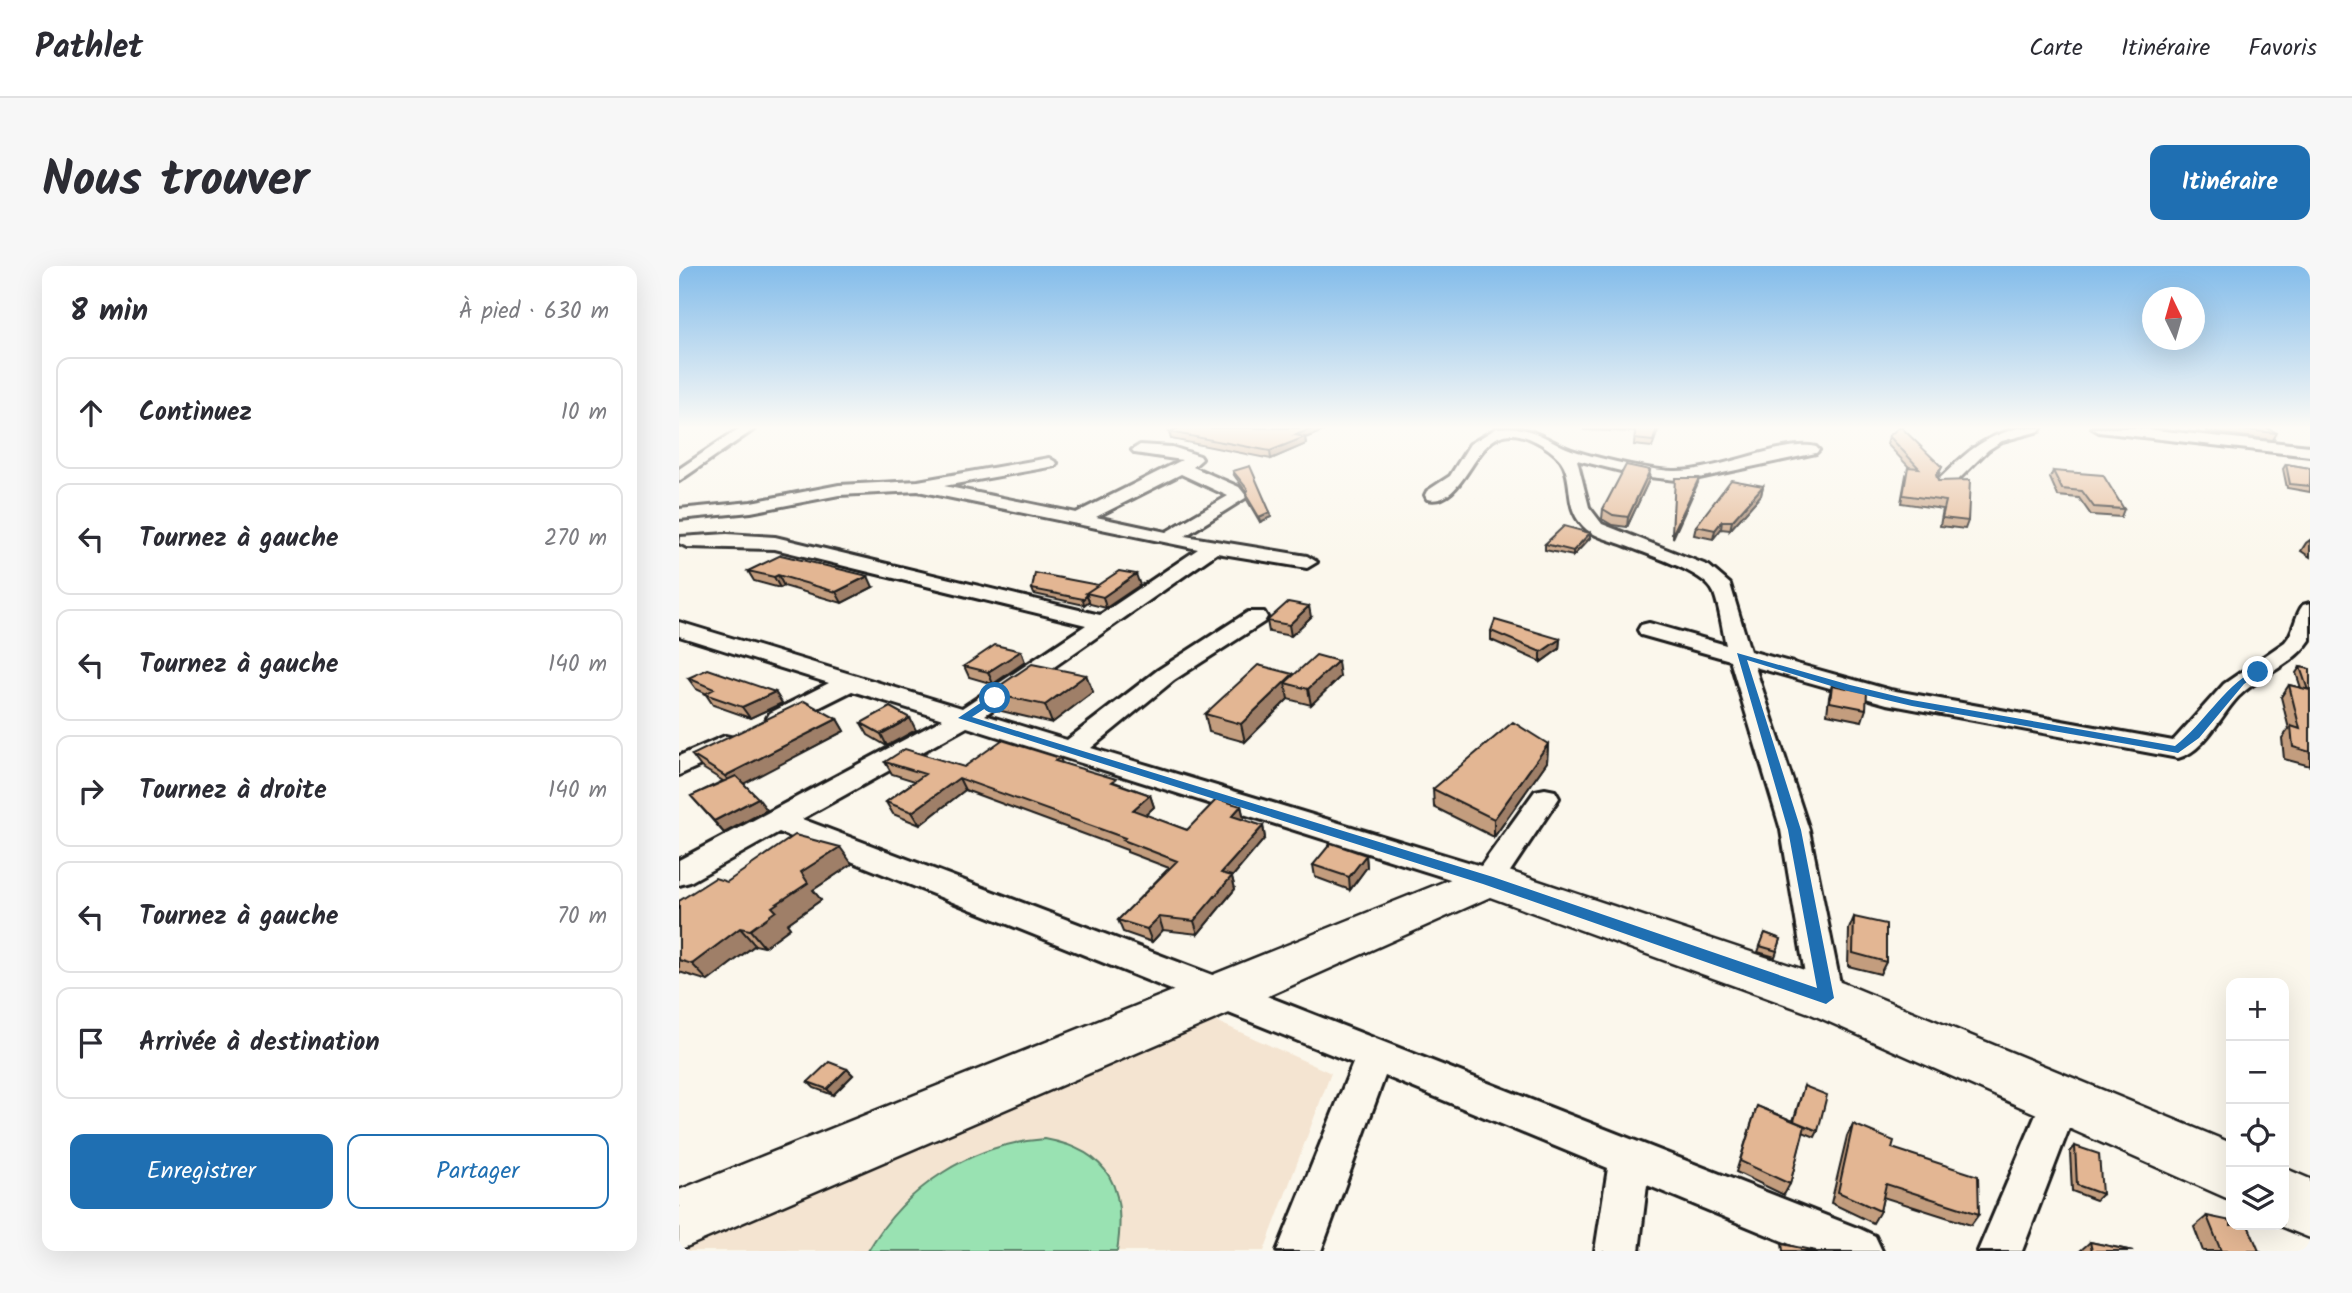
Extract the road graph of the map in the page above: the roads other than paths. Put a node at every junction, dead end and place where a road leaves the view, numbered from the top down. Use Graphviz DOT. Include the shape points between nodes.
graph roads {
  1 [pos="987,474"];
  2 [pos="1169,474"];
  3 [pos="1194,474"];
  4 [pos="1459,474"];
  5 [pos="1574,474"];
  6 [pos="1667,474"];
  7 [pos="1693,474"];
  8 [pos="1955,474"];
  9 [pos="1944,484"];
  10 [pos="919,486"];
  11 [pos="1433,495"];
  12 [pos="751,507"];
  13 [pos="679,513"];
  14 [pos="1077,520"];
  15 [pos="1168,538"];
  16 [pos="683,543"];
  17 [pos="1214,547"];
  18 [pos="1307,562"];
  19 [pos="2310,610"];
  20 [pos="1256,617"];
  21 [pos="1100,622"];
  22 [pos="679,629"];
  23 [pos="1649,630"];
  24 [pos="1740,655"];
  25 [pos="849,682"];
  26 [pos="964,718"];
  27 [pos="1070,751"];
  28 [pos="679,766"];
  29 [pos="1545,798"];
  30 [pos="779,821"];
  31 [pos="679,874"];
  32 [pos="1488,880"];
  33 [pos="1224,994"];
  34 [pos="1826,998"];
  35 [pos="1375,1055"];
  36 [pos="2062,1097"];
  37 [pos="1630,1158"];
  38 [pos="2226,1170"];
  39 [pos="2289,1199"];
  40 [pos="2310,1209"];
  41 [pos="679,1220"];
  42 [pos="1299,1251"];
  43 [pos="1617,1251"];
  44 [pos="1860,1251"];
  45 [pos="2000,1251"];
  1 -- 10 [label="street"];
  2 -- 14 [label="street"];
  3 -- 15 [label="street" via="1238,497"];
  4 -- 11 [label="street"];
  5 -- 24 [label="street" via="1585,520 1714,577 1723,588"];
  6 -- 7 [label="street"];
  8 -- 9 [label="street"];
  10 -- 12 [label="street" via="839,490"];
  10 -- 14 [label="street"];
  12 -- 13 [label="street"];
  12 -- 16 [label="street"];
  14 -- 15 [label="street"];
  15 -- 17 [label="street"];
  16 -- 21 [label="street" via="775,543"];
  17 -- 18 [label="street"];
  17 -- 21 [label="street"];
  19 -- 24 [label="street" via="2297,643 2241,682 2178,750 1900,700"];
  20 -- 27 [label="street" via="1156,682"];
  21 -- 26 [label="street"];
  22 -- 25 [label="street"];
  23 -- 24 [label="street"];
  24 -- 34 [label="street" via="1795,830"];
  25 -- 26 [label="street"];
  25 -- 28 [label="street"];
  26 -- 27 [label="street"];
  26 -- 30 [label="street"];
  27 -- 32 [label="street"];
  29 -- 32 [label="street"];
  30 -- 31 [label="street"];
  30 -- 33 [label="street"];
  32 -- 33 [label="street"];
  32 -- 34 [label="street"];
  33 -- 35 [label="street"];
  33 -- 41 [label="street"];
  34 -- 36 [label="street"];
  35 -- 37 [label="street"];
  35 -- 42 [label="street"];
  36 -- 38 [label="street"];
  36 -- 45 [label="street"];
  37 -- 43 [label="street"];
  37 -- 44 [label="street"];
  39 -- 40 [label="street"];
}
